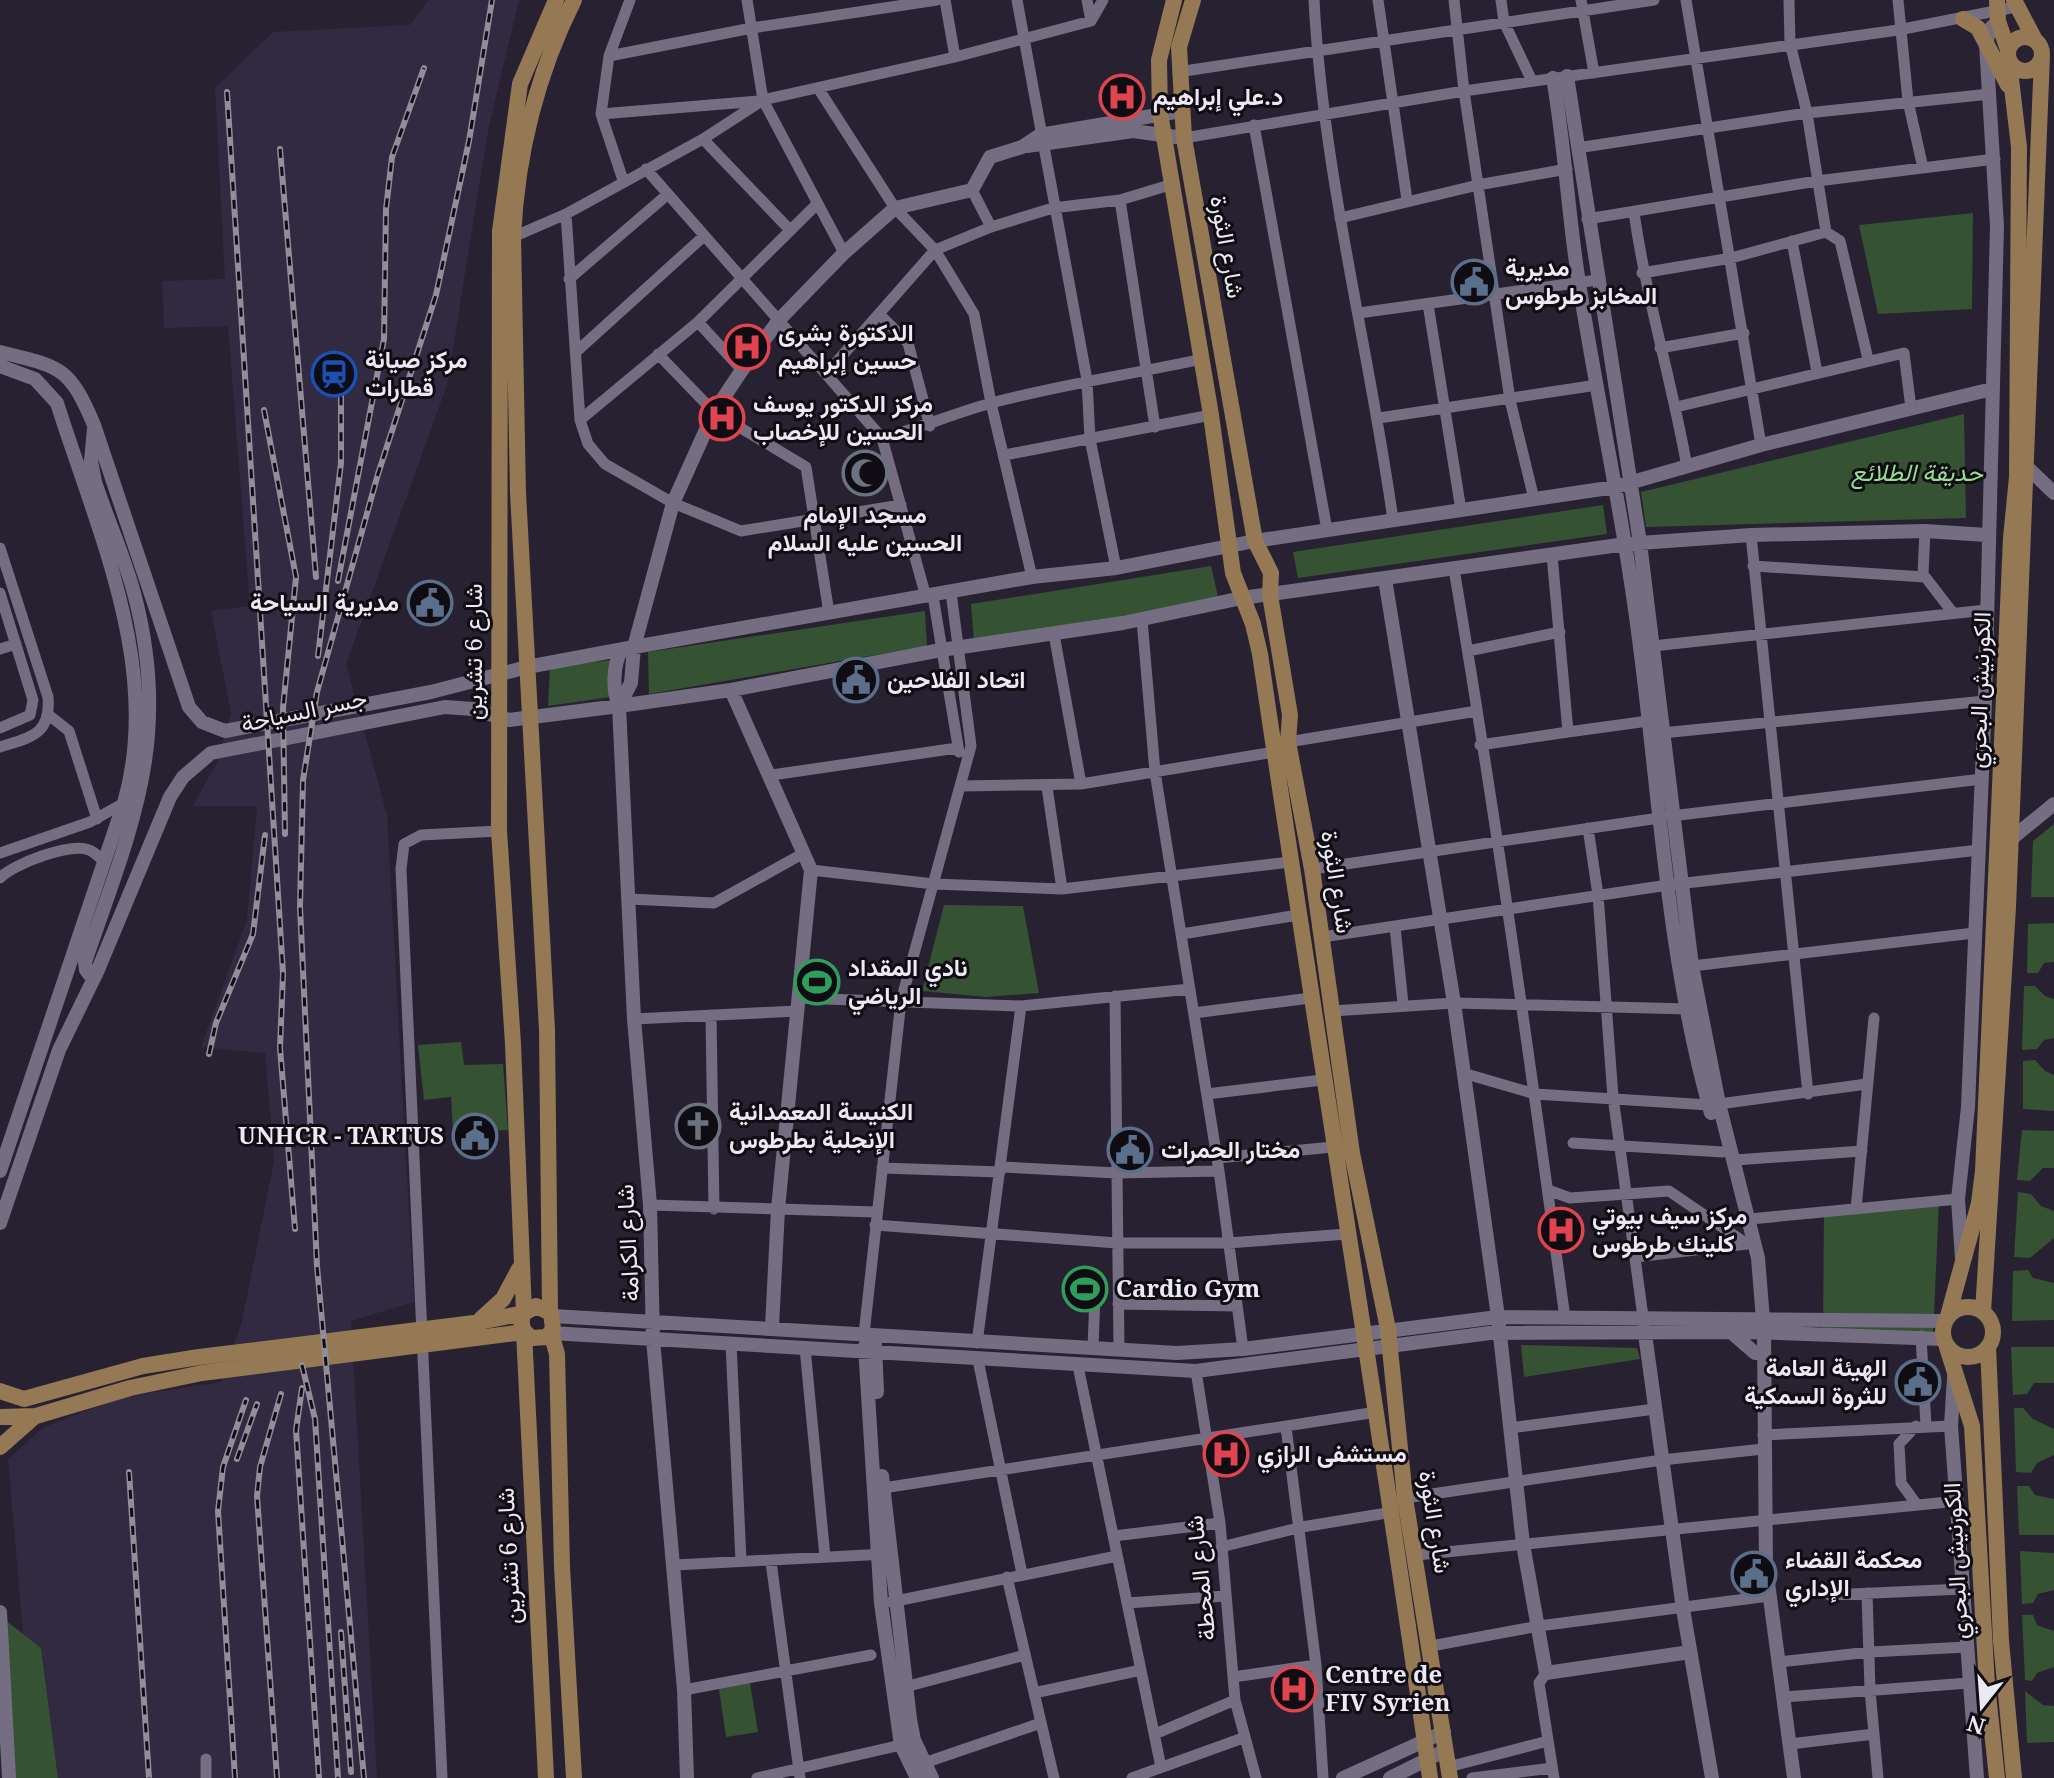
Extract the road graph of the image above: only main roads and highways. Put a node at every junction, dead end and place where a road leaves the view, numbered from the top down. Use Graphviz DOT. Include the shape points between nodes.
graph roads {
  1 [pos="556,0"];
  2 [pos="574,0"];
  3 [pos="1174,0"];
  4 [pos="1193,0"];
  5 [pos="2015,4"];
  6 [pos="1997,11"];
  7 [pos="1963,19"];
  8 [pos="2039,48"];
  9 [pos="2008,56"];
  10 [pos="2014,95"];
  11 [pos="521,1264"];
  12 [pos="1983,1312"];
  13 [pos="524,1313"];
  14 [pos="551,1313"];
  15 [pos="1947,1318"];
  16 [pos="474,1323"];
  17 [pos="524,1332"];
  18 [pos="551,1333"];
  19 [pos="439,1334"];
  20 [pos="1944,1341"];
  21 [pos="1988,1347"];
  22 [pos="201,1365"];
  23 [pos="0,1391"];
  24 [pos="36,1416"];
  25 [pos="0,1417"];
  26 [pos="0,1447"];
  27 [pos="1448,1765"];
  28 [pos="546,1778"];
  29 [pos="574,1778"];
  30 [pos="1430,1778"];
  31 [pos="1997,1778"];
  32 [pos="2014,1778"];
  1 -- 11 [label="main road, شارع 6 تشرين" via="520,84 500,231 499,831"];
  2 -- 14 [label="main road, شارع 6 تشرين" via="537,82 513,237 518,493 547,1030"];
  3 -- 30 [label="main road, شارع الثورة" via="1159,60 1160,113 1233,573 1257,640"];
  4 -- 27 [label="main road, شارع الثورة" via="1183,27 1178,72 1184,138 1255,541 1270,566 1290,715 1288,742 1312,869 1352,1153 1391,1348 1405,1498"];
  5 -- 8 [label="main road"];
  6 -- 9 [label="main road, الكورنيش البحري"];
  7 -- 10 [label="main road" via="1978,28"];
  8 -- 9 [label="main road" via="2029,37 2016,39"];
  8 -- 9 [label="main road" via="2031,71 2018,71"];
  8 -- 12 [label="main road, الكورنيش البحري" via="2028,468"];
  9 -- 10 [label="main road, الكورنيش البحري"];
  10 -- 15 [label="main road, الكورنيش البحري" via="2019,147 2017,477 1983,1171"];
  11 -- 13 [label="main road, شارع 6 تشرين"];
  11 -- 16 [label="main road" via="503,1299"];
  12 -- 15 [label="main road" via="1969,1307"];
  12 -- 21 [label="main road" via="1993,1330"];
  13 -- 14 [label="main road" via="536,1306"];
  13 -- 16 [label="main road"];
  13 -- 17 [label="main road"];
  14 -- 18 [label="main road"];
  15 -- 20 [label="main road"];
  16 -- 19 [label="main road"];
  17 -- 18 [label="main road" via="537,1339"];
  17 -- 19 [label="main road"];
  17 -- 28 [label="main road, شارع 6 تشرين"];
  18 -- 29 [label="main road" via="557,1354"];
  19 -- 22 [label="main road"];
  20 -- 21 [label="main road" via="1966,1357"];
  20 -- 31 [label="main road, الكورنيش البحري" via="1972,1426"];
  21 -- 32 [label="main road, الكورنيش البحري" via="2001,1641"];
  22 -- 23 [label="main road" via="143,1366 37,1397 14,1398"];
  22 -- 24 [label="main road"];
  24 -- 25 [label="main road"];
  24 -- 26 [label="main road"];
}
